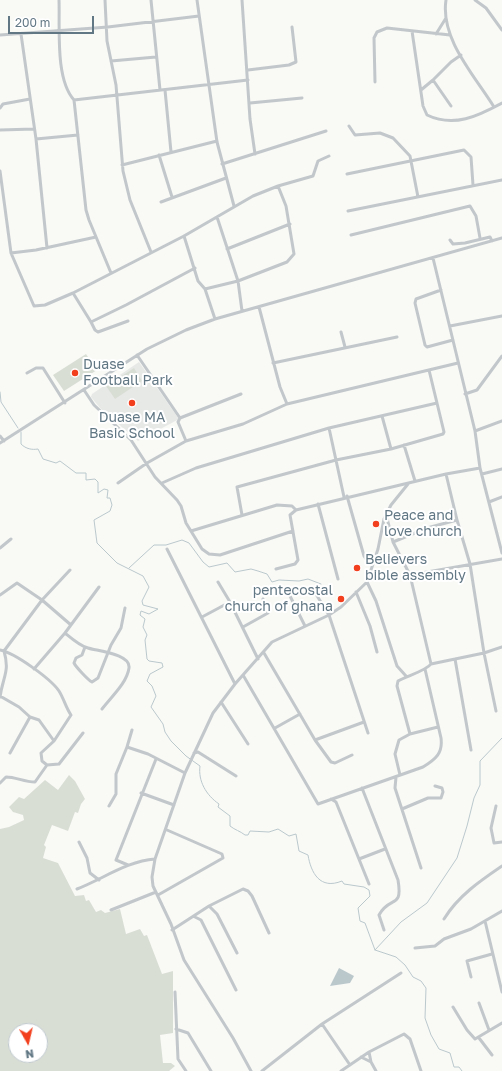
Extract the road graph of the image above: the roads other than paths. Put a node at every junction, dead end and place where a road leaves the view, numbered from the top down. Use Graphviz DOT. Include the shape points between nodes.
graph roads {
  1 [pos="59,0"];
  2 [pos="105,0"];
  3 [pos="151,0"];
  4 [pos="197,0"];
  5 [pos="242,0"];
  6 [pos="446,0"];
  7 [pos="475,0"];
  8 [pos="199,16"];
  9 [pos="446,18"];
  10 [pos="152,21"];
  11 [pos="108,26"];
  12 [pos="292,27"];
  13 [pos="60,30"];
  14 [pos="502,30"];
  15 [pos="412,31"];
  16 [pos="21,34"];
  17 [pos="436,34"];
  18 [pos="0,35"];
  19 [pos="450,35"];
  20 [pos="461,55"];
  21 [pos="156,57"];
  22 [pos="111,61"];
  23 [pos="248,70"];
  24 [pos="248,80"];
  25 [pos="433,80"];
  26 [pos="375,82"];
  27 [pos="209,84"];
  28 [pos="160,90"];
  29 [pos="165,90"];
  30 [pos="421,90"];
  31 [pos="116,94"];
  32 [pos="302,98"];
  33 [pos="30,99"];
  34 [pos="74,100"];
  35 [pos="250,103"];
  36 [pos="502,103"];
  37 [pos="451,106"];
  38 [pos="494,107"];
  39 [pos="0,108"];
  40 [pos="349,126"];
  41 [pos="34,128"];
  42 [pos="0,130"];
  43 [pos="326,131"];
  44 [pos="78,135"];
  45 [pos="36,139"];
  46 [pos="217,141"];
  47 [pos="171,152"];
  48 [pos="255,154"];
  49 [pos="159,155"];
  50 [pos="329,156"];
  51 [pos="412,160"];
  52 [pos="122,164"];
  53 [pos="222,164"];
  54 [pos="0,171"];
  55 [pos="347,174"];
  56 [pos="226,178"];
  57 [pos="502,180"];
  58 [pos="473,185"];
  59 [pos="278,186"];
  60 [pos="172,197"];
  61 [pos="418,197"];
  62 [pos="161,202"];
  63 [pos="234,206"];
  64 [pos="348,211"];
  65 [pos="217,217"];
  66 [pos="290,224"];
  67 [pos="352,235"];
  68 [pos="184,236"];
  69 [pos="96,237"];
  70 [pos="480,238"];
  71 [pos="502,238"];
  72 [pos="450,240"];
  73 [pos="492,241"];
  74 [pos="465,244"];
  75 [pos="47,248"];
  76 [pos="227,249"];
  77 [pos="467,249"];
  78 [pos="151,252"];
  79 [pos="11,253"];
  80 [pos="433,258"];
  81 [pos="195,268"];
  82 [pos="111,273"];
  83 [pos="238,281"];
  84 [pos="205,289"];
  85 [pos="441,290"];
  86 [pos="73,293"];
  87 [pos="259,307"];
  88 [pos="242,311"];
  89 [pos="502,316"];
  90 [pos="214,319"];
  91 [pos="128,321"];
  92 [pos="91,322"];
  93 [pos="450,326"];
  94 [pos="341,332"];
  95 [pos="397,337"];
  96 [pos="453,340"];
  97 [pos="344,347"];
  98 [pos="138,355"];
  99 [pos="502,356"];
  100 [pos="458,363"];
  101 [pos="273,364"];
  102 [pos="429,370"];
  103 [pos="27,373"];
  104 [pos="84,390"];
  105 [pos="241,394"];
  106 [pos="465,394"];
  107 [pos="65,403"];
  108 [pos="436,403"];
  109 [pos="287,404"];
  110 [pos="382,416"];
  111 [pos="180,418"];
  112 [pos="502,421"];
  113 [pos="329,428"];
  114 [pos="475,431"];
  115 [pos="0,436"];
  116 [pos="186,441"];
  117 [pos="2,442"];
  118 [pos="404,445"];
  119 [pos="391,449"];
  120 [pos="336,460"];
  121 [pos="147,463"];
  122 [pos="480,468"];
  123 [pos="502,469"];
  124 [pos="446,474"];
  125 [pos="482,474"];
  126 [pos="415,481"];
  127 [pos="118,483"];
  128 [pos="162,483"];
  129 [pos="408,484"];
  130 [pos="345,497"];
  131 [pos="502,497"];
  132 [pos="490,502"];
  133 [pos="318,504"];
  134 [pos="296,510"];
  135 [pos="386,514"];
  136 [pos="242,515"];
  137 [pos="457,520"];
  138 [pos="191,531"];
  139 [pos="292,531"];
  140 [pos="11,540"];
  141 [pos="393,542"];
  142 [pos="0,548"];
  143 [pos="167,549"];
  144 [pos="502,553"];
  145 [pos="502,559"];
  146 [pos="374,562"];
  147 [pos="470,564"];
  148 [pos="276,569"];
  149 [pos="70,570"];
  150 [pos="410,575"];
  151 [pos="338,579"];
  152 [pos="218,582"];
  153 [pos="367,582"];
  154 [pos="99,587"];
  155 [pos="287,590"];
  156 [pos="314,591"];
  157 [pos="356,592"];
  158 [pos="0,595"];
  159 [pos="42,600"];
  160 [pos="263,600"];
  161 [pos="230,602"];
  162 [pos="125,608"];
  163 [pos="329,615"];
  164 [pos="202,617"];
  165 [pos="71,625"];
  166 [pos="305,626"];
  167 [pos="243,627"];
  168 [pos="65,633"];
  169 [pos="85,647"];
  170 [pos="502,647"];
  171 [pos="2,651"];
  172 [pos="108,652"];
  173 [pos="377,652"];
  174 [pos="264,653"];
  175 [pos="484,653"];
  176 [pos="258,659"];
  177 [pos="455,659"];
  178 [pos="430,664"];
  179 [pos="34,669"];
  180 [pos="425,669"];
  181 [pos="243,675"];
  182 [pos="406,676"];
  183 [pos="235,684"];
  184 [pos="0,697"];
  185 [pos="221,702"];
  186 [pos="102,709"];
  187 [pos="496,711"];
  188 [pos="300,714"];
  189 [pos="30,717"];
  190 [pos="364,722"];
  191 [pos="438,727"];
  192 [pos="275,728"];
  193 [pos="132,730"];
  194 [pos="83,733"];
  195 [pos="368,733"];
  196 [pos="410,734"];
  197 [pos="54,740"];
  198 [pos="315,740"];
  199 [pos="248,744"];
  200 [pos="128,747"];
  201 [pos="471,750"];
  202 [pos="10,753"];
  203 [pos="194,753"];
  204 [pos="352,755"];
  205 [pos="156,759"];
  206 [pos="47,765"];
  207 [pos="185,772"];
  208 [pos="400,775"];
  209 [pos="236,776"];
  210 [pos="1,777"];
  211 [pos="396,777"];
  212 [pos="0,783"];
  213 [pos="435,786"];
  214 [pos="362,788"];
  215 [pos="141,793"];
  216 [pos="337,796"];
  217 [pos="331,799"];
  218 [pos="336,802"];
  219 [pos="174,805"];
  220 [pos="109,806"];
  221 [pos="496,806"];
  222 [pos="402,809"];
  223 [pos="167,830"];
  224 [pos="79,842"];
  225 [pos="502,842"];
  226 [pos="385,848"];
  227 [pos="359,858"];
  228 [pos="155,859"];
  229 [pos="128,865"];
  230 [pos="502,866"];
  231 [pos="421,868"];
  232 [pos="99,880"];
  233 [pos="369,884"];
  234 [pos="77,889"];
  235 [pos="157,894"];
  236 [pos="209,906"];
  237 [pos="111,910"];
  238 [pos="502,911"];
  239 [pos="195,917"];
  240 [pos="444,919"];
  241 [pos="485,921"];
  242 [pos="172,930"];
  243 [pos="384,930"];
  244 [pos="268,933"];
  245 [pos="415,948"];
  246 [pos="237,953"];
  247 [pos="492,954"];
  248 [pos="401,973"];
  249 [pos="471,977"];
  250 [pos="236,990"];
  251 [pos="175,992"];
  252 [pos="502,992"];
  253 [pos="479,1003"];
  254 [pos="453,1007"];
  255 [pos="322,1024"];
  256 [pos="502,1024"];
  257 [pos="176,1029"];
  258 [pos="489,1030"];
  259 [pos="479,1038"];
  260 [pos="370,1052"];
  261 [pos="492,1055"];
  262 [pos="361,1057"];
  263 [pos="371,1062"];
  264 [pos="350,1065"];
  265 [pos="186,1071"];
  266 [pos="211,1071"];
  267 [pos="252,1071"];
  268 [pos="262,1071"];
  269 [pos="341,1071"];
  270 [pos="376,1071"];
  271 [pos="421,1071"];
  1 -- 13 [label="street"];
  2 -- 11 [label="street"];
  3 -- 10 [label="street"];
  4 -- 8 [label="street"];
  5 -- 23 [label="street"];
  6 -- 9 [label="street"];
  7 -- 14 [label="street" via="486,8"];
  8 -- 10 [label="street"];
  8 -- 27 [label="street"];
  9 -- 17 [label="street"];
  9 -- 19 [label="street"];
  10 -- 11 [label="street"];
  10 -- 21 [label="street"];
  11 -- 13 [label="street"];
  11 -- 22 [label="street" via="107,41"];
  12 -- 23 [label="street" via="296,62"];
  13 -- 16 [label="street"];
  13 -- 34 [label="street" via="61,71 66,89"];
  15 -- 17 [label="street"];
  15 -- 26 [label="street" via="387,28 377,32 372,49"];
  15 -- 30 [label="street"];
  16 -- 18 [label="street"];
  16 -- 33 [label="street"];
  17 -- 19 [label="street"];
  19 -- 20 [label="street"];
  20 -- 25 [label="street"];
  20 -- 38 [label="street"];
  21 -- 22 [label="street"];
  21 -- 28 [label="street"];
  22 -- 31 [label="street"];
  23 -- 24 [label="street"];
  24 -- 27 [label="street"];
  24 -- 35 [label="street"];
  25 -- 30 [label="street"];
  25 -- 37 [label="street"];
  27 -- 29 [label="street"];
  27 -- 46 [label="street"];
  28 -- 29 [label="street"];
  28 -- 31 [label="street"];
  29 -- 47 [label="street"];
  30 -- 38 [label="street" via="427,115 444,120 473,117"];
  31 -- 34 [label="street"];
  31 -- 52 [label="street"];
  32 -- 35 [label="street"];
  33 -- 39 [label="street" via="3,104"];
  33 -- 41 [label="street"];
  34 -- 44 [label="street"];
  35 -- 48 [label="street"];
  36 -- 38 [label="street"];
  40 -- 51 [label="street" via="355,135 390,135"];
  41 -- 42 [label="street"];
  41 -- 45 [label="street"];
  43 -- 48 [label="street"];
  44 -- 45 [label="street"];
  44 -- 69 [label="street" via="86,210"];
  45 -- 75 [label="street"];
  46 -- 47 [label="street"];
  46 -- 53 [label="street"];
  47 -- 49 [label="street"];
  48 -- 53 [label="street"];
  49 -- 52 [label="street"];
  49 -- 60 [label="street"];
  50 -- 59 [label="street" via="318,161 313,176"];
  51 -- 55 [label="street"];
  51 -- 58 [label="street" via="464,150 471,157"];
  51 -- 61 [label="street"];
  52 -- 78 [label="street" via="130,200"];
  53 -- 56 [label="street"];
  54 -- 79 [label="street"];
  56 -- 60 [label="street"];
  56 -- 63 [label="street"];
  57 -- 58 [label="street"];
  58 -- 61 [label="street"];
  59 -- 63 [label="street"];
  59 -- 66 [label="street"];
  60 -- 62 [label="street"];
  61 -- 64 [label="street"];
  63 -- 65 [label="street"];
  65 -- 68 [label="street"];
  65 -- 76 [label="street"];
  66 -- 76 [label="street"];
  66 -- 83 [label="street" via="294,254 290,260"];
  67 -- 70 [label="street" via="470,206 476,216"];
  68 -- 78 [label="street"];
  68 -- 81 [label="street"];
  69 -- 75 [label="street"];
  69 -- 82 [label="street"];
  70 -- 73 [label="street" via="490,237"];
  70 -- 74 [label="street"];
  71 -- 73 [label="street"];
  72 -- 74 [label="street" via="453,244"];
  73 -- 77 [label="street"];
  74 -- 77 [label="street"];
  75 -- 79 [label="street"];
  76 -- 83 [label="street"];
  77 -- 80 [label="street"];
  78 -- 82 [label="street"];
  79 -- 86 [label="street" via="34,306 45,305"];
  80 -- 85 [label="street"];
  80 -- 87 [label="street"];
  81 -- 84 [label="street" via="198,281"];
  81 -- 92 [label="street"];
  82 -- 86 [label="street"];
  83 -- 84 [label="street"];
  83 -- 88 [label="street"];
  84 -- 90 [label="street"];
  85 -- 93 [label="street"];
  85 -- 96 [label="street" via="416,299 425,346"];
  86 -- 92 [label="street"];
  87 -- 88 [label="street"];
  87 -- 101 [label="street"];
  88 -- 90 [label="street"];
  89 -- 93 [label="street"];
  90 -- 98 [label="street" via="171,337"];
  91 -- 92 [label="street" via="98,332"];
  93 -- 96 [label="street"];
  94 -- 97 [label="street"];
  95 -- 97 [label="street"];
  96 -- 100 [label="street"];
  97 -- 101 [label="street"];
  98 -- 104 [label="street"];
  98 -- 111 [label="street"];
  99 -- 106 [label="street" via="477,390"];
  100 -- 102 [label="street"];
  100 -- 106 [label="street"];
  101 -- 109 [label="street"];
  102 -- 108 [label="street"];
  102 -- 109 [label="street"];
  103 -- 107 [label="street" via="36,368 43,368"];
  104 -- 107 [label="street"];
  104 -- 121 [label="street" via="94,405 131,440"];
  105 -- 111 [label="street"];
  106 -- 114 [label="street"];
  107 -- 117 [label="street"];
  108 -- 110 [label="street"];
  108 -- 118 [label="street" via="443,434"];
  109 -- 116 [label="street" via="243,424"];
  110 -- 113 [label="street"];
  110 -- 119 [label="street"];
  111 -- 116 [label="street" via="178,422"];
  112 -- 114 [label="street"];
  113 -- 120 [label="street"];
  113 -- 128 [label="street" via="196,468"];
  114 -- 122 [label="street"];
  115 -- 117 [label="street"];
  116 -- 121 [label="street"];
  118 -- 119 [label="street"];
  118 -- 126 [label="street"];
  119 -- 120 [label="street"];
  120 -- 130 [label="street"];
  120 -- 136 [label="street" via="237,487"];
  121 -- 127 [label="street"];
  121 -- 128 [label="street" via="155,478"];
  122 -- 124 [label="street"];
  122 -- 125 [label="street"];
  123 -- 125 [label="street"];
  124 -- 126 [label="street"];
  124 -- 137 [label="street"];
  125 -- 132 [label="street"];
  126 -- 129 [label="street"];
  128 -- 138 [label="street" via="182,506"];
  129 -- 130 [label="street"];
  129 -- 135 [label="street"];
  130 -- 133 [label="street"];
  130 -- 146 [label="street" via="364,556"];
  131 -- 132 [label="street"];
  132 -- 144 [label="street"];
  133 -- 134 [label="street"];
  133 -- 151 [label="street"];
  134 -- 136 [label="street" via="292,506 277,505"];
  134 -- 139 [label="street" via="290,515"];
  135 -- 141 [label="street"];
  135 -- 146 [label="street"];
  136 -- 138 [label="street"];
  137 -- 141 [label="street" via="427,528"];
  137 -- 147 [label="street"];
  138 -- 139 [label="street" via="202,549 215,556"];
  139 -- 148 [label="street" via="298,560 295,564"];
  140 -- 142 [label="street"];
  141 -- 150 [label="street"];
  143 -- 164 [label="street"];
  145 -- 147 [label="street"];
  146 -- 153 [label="street"];
  147 -- 150 [label="street"];
  147 -- 175 [label="street"];
  149 -- 159 [label="street"];
  150 -- 178 [label="street"];
  152 -- 161 [label="street"];
  153 -- 157 [label="street"];
  153 -- 182 [label="street" via="376,601 397,666"];
  154 -- 165 [label="street"];
  155 -- 166 [label="street"];
  156 -- 163 [label="street"];
  157 -- 163 [label="street"];
  157 -- 173 [label="street"];
  158 -- 159 [label="street" via="17,583"];
  159 -- 165 [label="street"];
  159 -- 171 [label="street"];
  160 -- 167 [label="street" via="268,613"];
  161 -- 164 [label="street"];
  161 -- 167 [label="street"];
  162 -- 172 [label="street" via="121,628"];
  163 -- 166 [label="street"];
  163 -- 190 [label="street"];
  164 -- 183 [label="street"];
  165 -- 168 [label="street"];
  166 -- 174 [label="street" via="272,642"];
  167 -- 176 [label="street"];
  168 -- 169 [label="street"];
  168 -- 179 [label="street"];
  169 -- 172 [label="street"];
  169 -- 172 [label="street" via="82,655 76,658 74,663 90,682 98,678"];
  170 -- 175 [label="street"];
  171 -- 179 [label="street" via="22,659"];
  171 -- 184 [label="street" via="8,670 2,683"];
  172 -- 186 [label="street" via="127,660 130,667"];
  174 -- 176 [label="street"];
  174 -- 188 [label="street"];
  175 -- 177 [label="street"];
  175 -- 187 [label="street"];
  176 -- 181 [label="street"];
  177 -- 178 [label="street"];
  177 -- 201 [label="street"];
  178 -- 180 [label="street"];
  179 -- 197 [label="street" via="58,690 66,710 71,715"];
  180 -- 182 [label="street"];
  180 -- 191 [label="street"];
  181 -- 183 [label="street"];
  181 -- 192 [label="street"];
  182 -- 196 [label="street" via="396,684"];
  183 -- 185 [label="street"];
  184 -- 189 [label="street" via="19,707"];
  185 -- 199 [label="street"];
  185 -- 203 [label="street"];
  188 -- 192 [label="street"];
  188 -- 198 [label="street"];
  189 -- 197 [label="street" via="39,720"];
  189 -- 202 [label="street"];
  190 -- 195 [label="street"];
  190 -- 198 [label="street"];
  191 -- 196 [label="street"];
  191 -- 208 [label="street" via="442,746 440,753 423,767"];
  192 -- 217 [label="street" via="317,803 321,804"];
  193 -- 200 [label="street"];
  194 -- 206 [label="street" via="59,764"];
  196 -- 208 [label="street" via="399,740 396,747"];
  197 -- 206 [label="street" via="41,753 42,761"];
  198 -- 204 [label="street" via="331,762 335,763"];
  200 -- 205 [label="street"];
  200 -- 220 [label="street" via="116,774 116,794"];
  203 -- 207 [label="street"];
  203 -- 209 [label="street" via="198,752"];
  205 -- 207 [label="street"];
  205 -- 215 [label="street"];
  206 -- 210 [label="street" via="35,782 24,782 16,777"];
  207 -- 219 [label="street"];
  208 -- 211 [label="street"];
  210 -- 212 [label="street"];
  211 -- 214 [label="street"];
  211 -- 222 [label="street" via="395,788"];
  213 -- 222 [label="street" via="442,788 441,798 428,798"];
  214 -- 216 [label="street"];
  214 -- 226 [label="street"];
  215 -- 219 [label="street"];
  215 -- 229 [label="street" via="116,860"];
  216 -- 217 [label="street"];
  216 -- 218 [label="street"];
  217 -- 218 [label="street"];
  218 -- 227 [label="street"];
  219 -- 223 [label="street"];
  221 -- 225 [label="street" via="491,828 494,843"];
  222 -- 231 [label="street"];
  223 -- 228 [label="street"];
  223 -- 235 [label="street" via="222,854 223,858"];
  224 -- 232 [label="street" via="87,858 90,873"];
  226 -- 227 [label="street"];
  226 -- 243 [label="street" via="398,880 400,893 397,900 379,915"];
  227 -- 233 [label="street"];
  228 -- 229 [label="street"];
  228 -- 235 [label="street" via="152,881"];
  229 -- 232 [label="street"];
  230 -- 240 [label="street" via="471,888"];
  232 -- 234 [label="street"];
  235 -- 237 [label="street"];
  235 -- 242 [label="street"];
  236 -- 239 [label="street"];
  236 -- 244 [label="street" via="238,890 248,891"];
  236 -- 246 [label="street" via="217,914"];
  238 -- 241 [label="street"];
  239 -- 242 [label="street"];
  239 -- 250 [label="street" via="201,920"];
  241 -- 245 [label="street" via="444,939 435,946"];
  241 -- 247 [label="street"];
  242 -- 267 [label="street" via="184,960"];
  247 -- 249 [label="street" via="467,960"];
  247 -- 252 [label="street"];
  248 -- 255 [label="street"];
  251 -- 257 [label="street"];
  253 -- 258 [label="street"];
  254 -- 259 [label="street" via="473,1038"];
  255 -- 264 [label="street"];
  255 -- 268 [label="street"];
  256 -- 258 [label="street"];
  257 -- 265 [label="street" via="178,1059"];
  257 -- 266 [label="street" via="188,1034"];
  258 -- 259 [label="street"];
  259 -- 261 [label="street"];
  260 -- 262 [label="street"];
  260 -- 263 [label="street"];
  260 -- 271 [label="street" via="395,1037 407,1035"];
  262 -- 263 [label="street"];
  262 -- 264 [label="street"];
  263 -- 270 [label="street"];
  264 -- 269 [label="street"];
}
